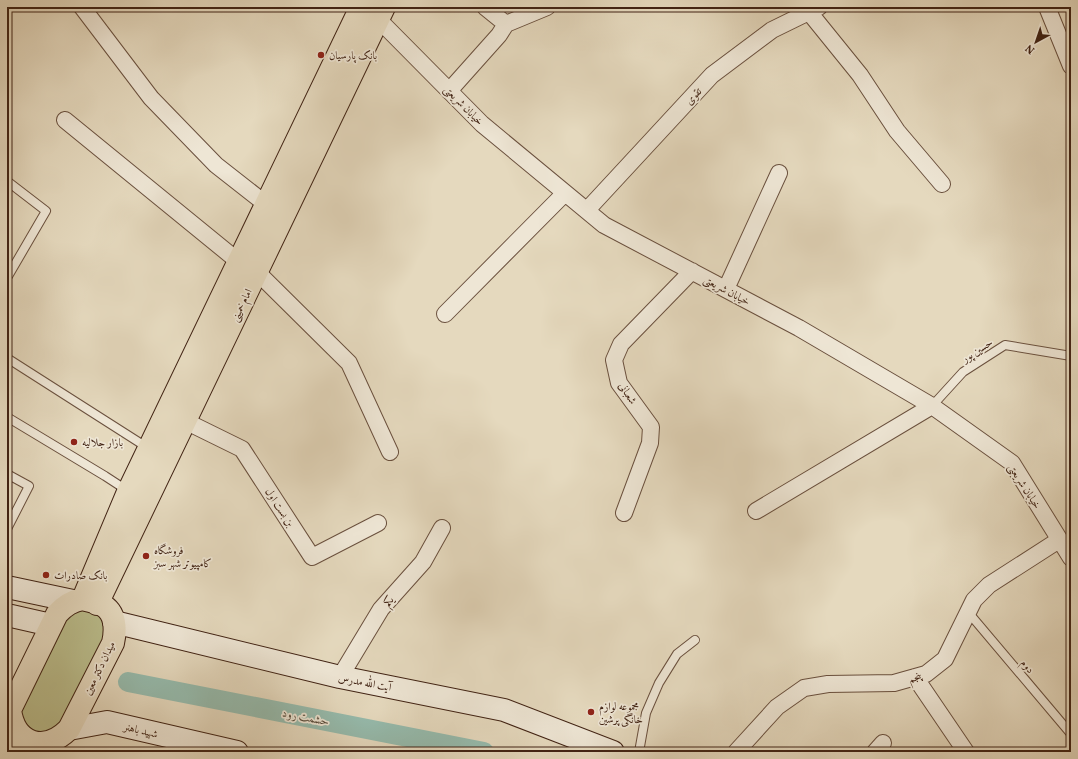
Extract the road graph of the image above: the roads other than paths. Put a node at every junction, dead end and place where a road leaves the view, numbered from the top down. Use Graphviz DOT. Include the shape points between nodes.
graph roads {
  1 [pos="82,7"];
  2 [pos="484,7"];
  3 [pos="547,7"];
  4 [pos="1047,7"];
  5 [pos="814,10"];
  6 [pos="374,11"];
  7 [pos="506,24"];
  8 [pos="1071,66"];
  9 [pos="449,91"];
  10 [pos="65,120"];
  11 [pos="779,173"];
  12 [pos="7,181"];
  13 [pos="942,184"];
  14 [pos="565,193"];
  15 [pos="267,205"];
  16 [pos="586,210"];
  17 [pos="248,267"];
  18 [pos="692,271"];
  19 [pos="7,278"];
  20 [pos="726,289"];
  21 [pos="445,314"];
  22 [pos="1071,356"];
  23 [pos="7,358"];
  24 [pos="932,406"];
  25 [pos="7,417"];
  26 [pos="185,421"];
  27 [pos="149,449"];
  28 [pos="390,452"];
  29 [pos="7,474"];
  30 [pos="128,492"];
  31 [pos="756,511"];
  32 [pos="624,512"];
  33 [pos="378,523"];
  34 [pos="442,528"];
  35 [pos="7,529"];
  36 [pos="1059,540"];
  37 [pos="1071,558"];
  38 [pos="7,587"];
  39 [pos="84,601"];
  40 [pos="968,612"];
  41 [pos="7,615"];
  42 [pos="114,622"];
  43 [pos="51,625"];
  44 [pos="695,640"];
  45 [pos="340,677"];
  46 [pos="915,677"];
  47 [pos="11,716"];
  48 [pos="1071,734"];
  49 [pos="56,741"];
  50 [pos="7,750"];
  51 [pos="237,752"];
  52 [pos="613,752"];
  53 [pos="639,752"];
  54 [pos="736,752"];
  55 [pos="966,752"];
  1 -- 15 [label="street" via="151,98 216,166"];
  2 -- 7 [label="street"];
  3 -- 7 [label="street"];
  4 -- 8 [label="street"];
  5 -- 13 [label="street" via="897,131"];
  5 -- 16 [label="street, تقوی" via="772,30 712,74"];
  6 -- 9 [label="street, خیابان شریعتی"];
  6 -- 15 [label="main road, امام خمینی"];
  6 -- 17 [label="main road, امام خمینی"];
  7 -- 9 [label="street"];
  9 -- 14 [label="street, خیابان شریعتی" via="482,124"];
  10 -- 17 [label="street"];
  11 -- 20 [label="street"];
  12 -- 19 [label="lane" via="46,211"];
  14 -- 16 [label="street, خیابان شریعتی"];
  14 -- 21 [label="street"];
  15 -- 17 [label="main road, امام خمینی"];
  16 -- 18 [label="street, خیابان شریعتی" via="604,225"];
  17 -- 26 [label="main road, امام خمینی"];
  17 -- 27 [label="main road, امام خمینی"];
  17 -- 28 [label="street" via="349,363"];
  18 -- 20 [label="street, خیابان شریعتی"];
  18 -- 32 [label="street, شعبانی" via="621,344 614,360 619,383 651,427 650,443"];
  20 -- 24 [label="street, خیابان شریعتی" via="799,328"];
  22 -- 24 [label="lane, حسین پور" via="1005,345 963,372"];
  23 -- 27 [label="lane"];
  24 -- 31 [label="street"];
  24 -- 36 [label="street, خیابان شریعتی" via="1012,463"];
  25 -- 30 [label="lane"];
  26 -- 33 [label="street, بن بست اول" via="242,448 312,557"];
  26 -- 39 [label="main road, امام خمینی"];
  27 -- 30 [label="main road, امام خمینی"];
  29 -- 35 [label="lane" via="29,486"];
  30 -- 39 [label="main road, امام خمینی"];
  34 -- 45 [label="street, یکم" via="422,562 381,609"];
  36 -- 37 [label="street, خیابان شریعتی"];
  36 -- 40 [label="street, پنجم" via="989,585 974,600"];
  38 -- 39 [label="main road"];
  39 -- 42 [label="main road" via="103,605"];
  39 -- 43 [label="main road" via="64,606"];
  40 -- 46 [label="street, پنجم" via="945,659 926,674"];
  40 -- 48 [label="lane, دوم"];
  41 -- 43 [label="main road"];
  42 -- 45 [label="main road, آیت الله مدرس"];
  42 -- 49 [label="main road, میدان دکتر معین" via="116,633 113,643"];
  43 -- 47 [label="main road"];
  44 -- 53 [label="lane" via="677,654 659,683 646,713"];
  45 -- 52 [label="main road, آیت الله مدرس" via="504,710"];
  46 -- 54 [label="street, پنجم" via="894,683 828,684 804,688 777,707"];
  46 -- 55 [label="street"];
  47 -- 49 [label="main road" via="23,737 42,743"];
  47 -- 50 [label="main road"];
  49 -- 51 [label="main road, شهید باهنر" via="107,722"];
}
